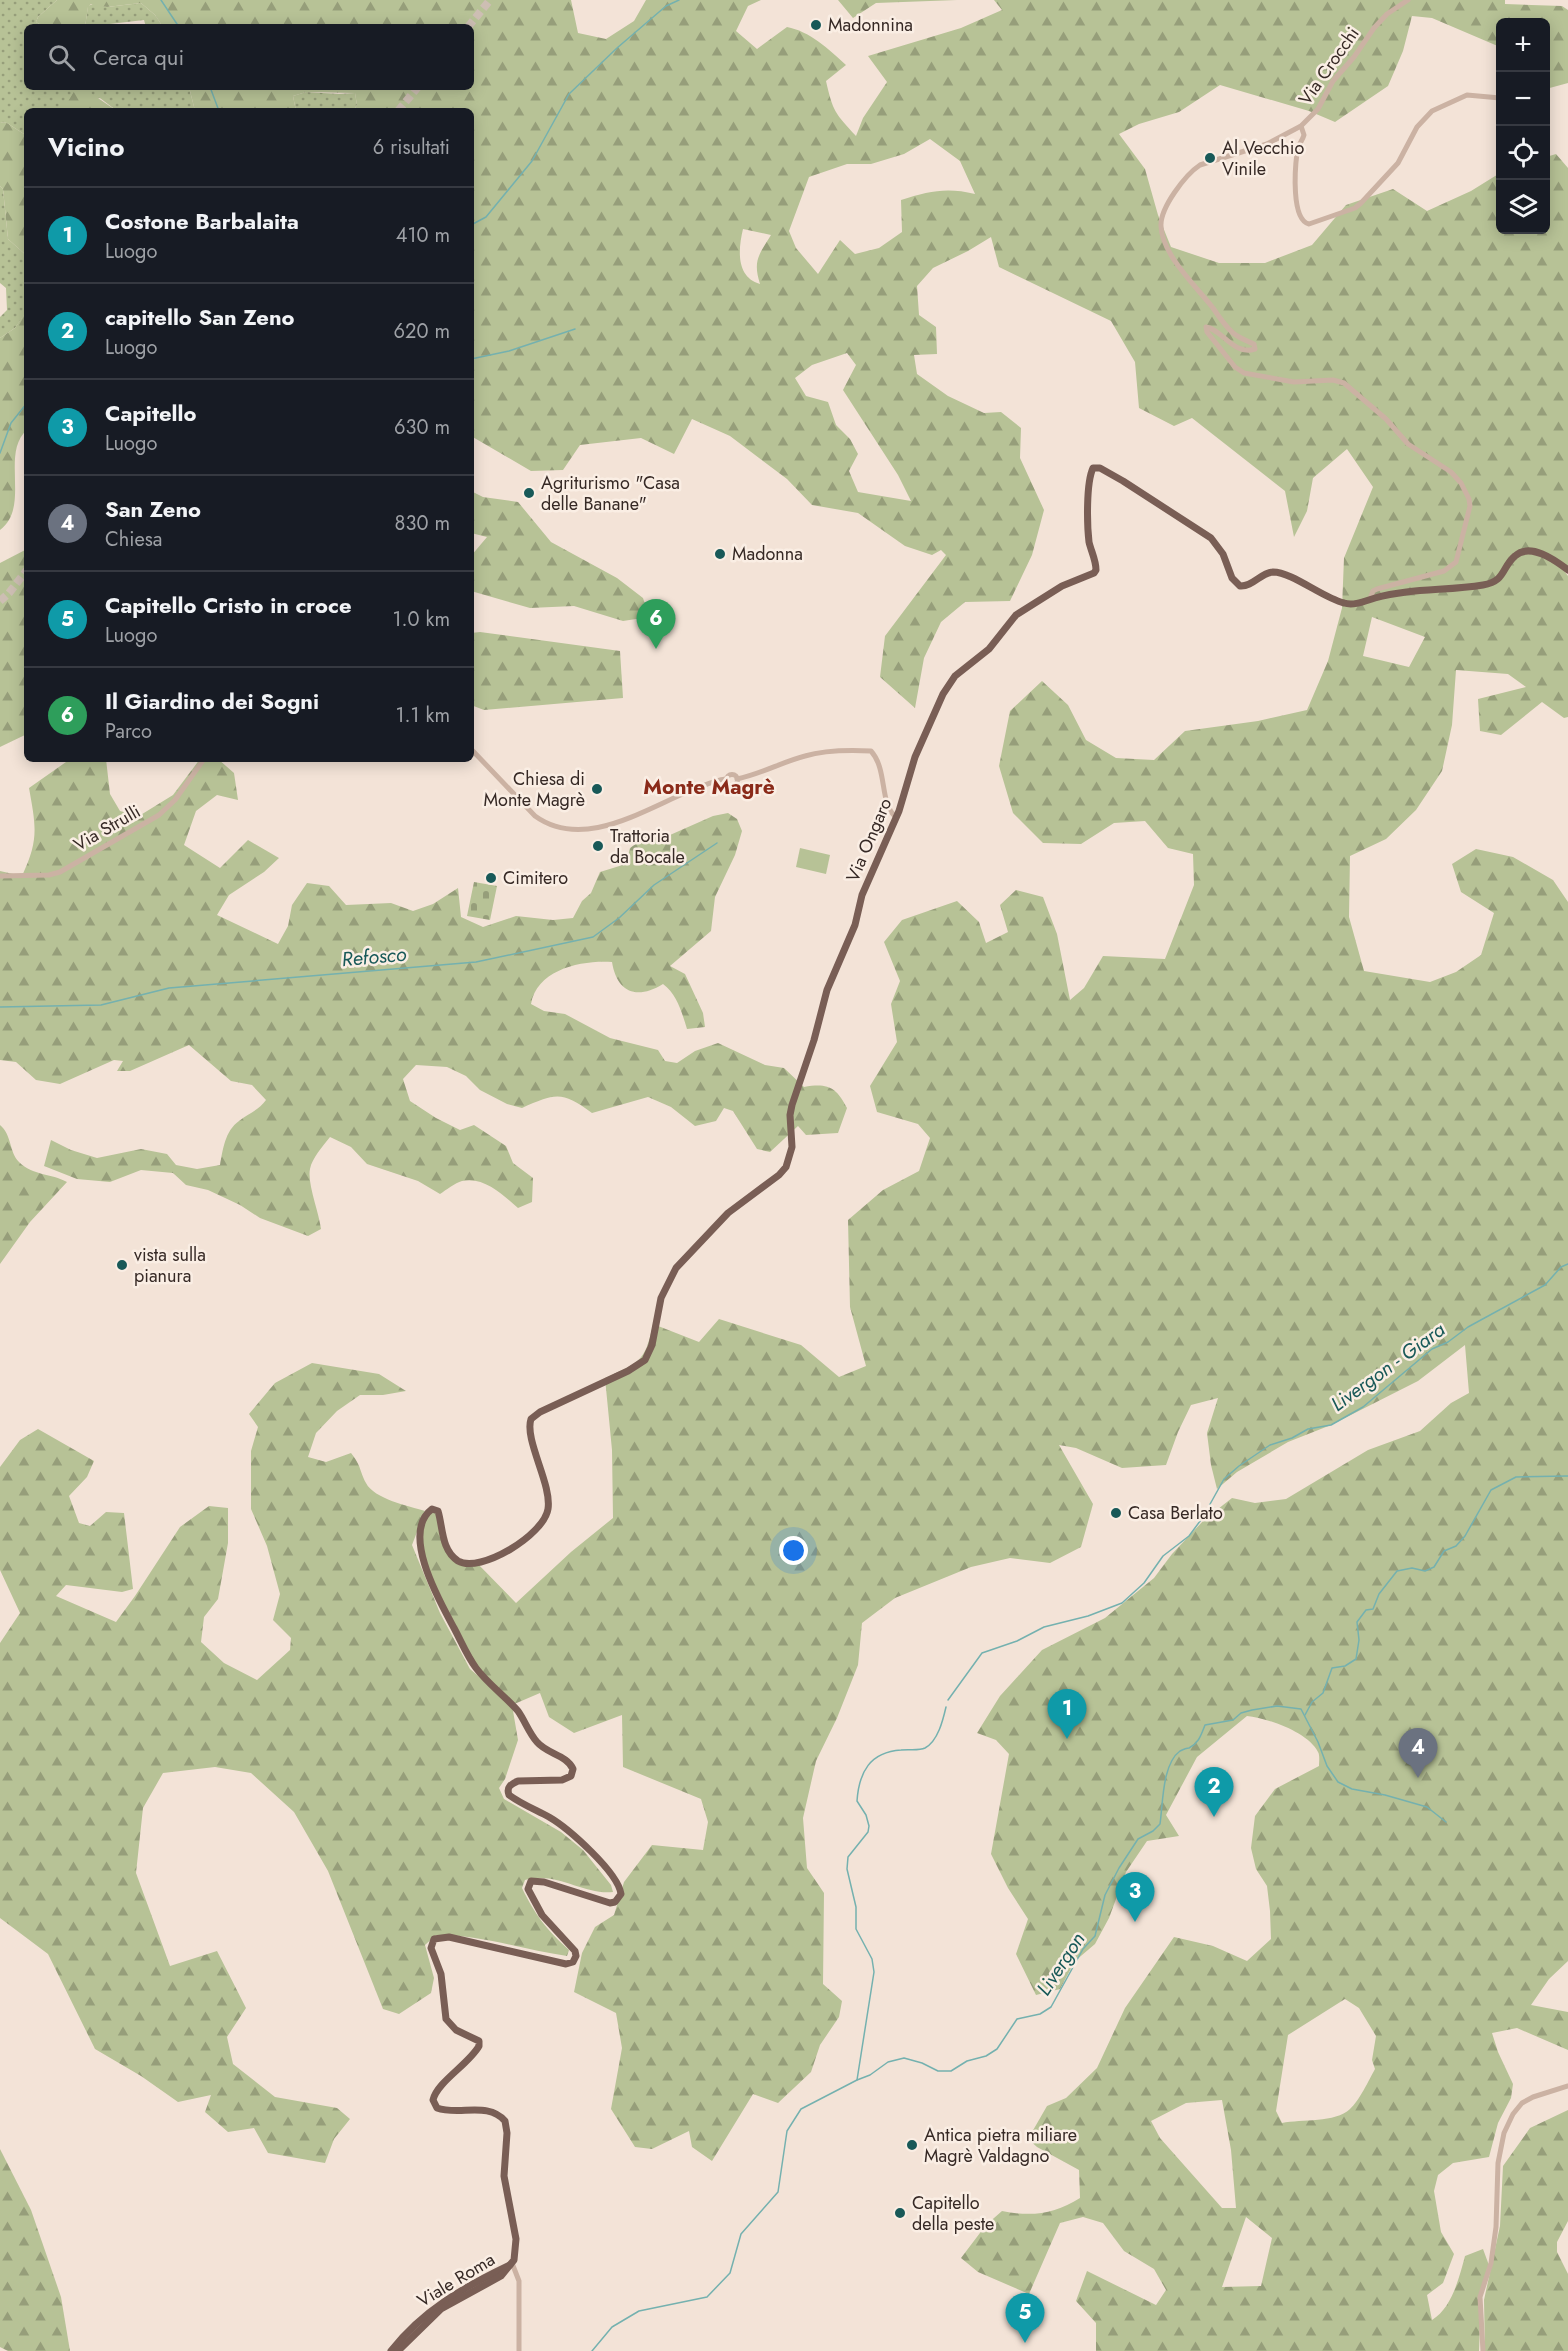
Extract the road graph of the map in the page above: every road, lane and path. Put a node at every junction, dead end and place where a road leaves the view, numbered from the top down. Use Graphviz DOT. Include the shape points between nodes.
graph roads {
  1 [pos="1408,0"];
  2 [pos="1496,98"];
  3 [pos="1301,126"];
  4 [pos="1568,570"];
  5 [pos="1370,599"];
  6 [pos="474,752"];
  7 [pos="202,762"];
  8 [pos="896,817"];
  9 [pos="0,876"];
  10 [pos="1568,2086"];
  11 [pos="512,2263"];
  12 [pos="391,2351"];
  13 [pos="398,2351"];
  14 [pos="519,2351"];
  15 [pos="1483,2351"];
  1 -- 3 [label="street, Via Crocchi" via="1374,28 1333,81 1318,109"];
  2 -- 3 [label="street" via="1466,95 1436,109 1423,119 1398,163 1358,206 1307,224 1297,206 1297,149 1304,135"];
  3 -- 5 [label="street" via="1267,144 1193,169 1166,207 1161,231 1176,263 1224,324 1254,344 1255,349 1244,349 1206,327 1235,367 1244,373 1294,382 1344,383 1408,444 1450,472 1465,491 1469,514 1456,562 1444,571 1377,589"];
  4 -- 5 [label="main road" via="1550,557 1528,551 1513,557 1495,582 1396,592"];
  5 -- 8 [label="main road, Via Ongaro" via="1343,603 1273,572 1240,586 1211,538 1116,477 1093,468 1089,525 1096,570 1054,590 1016,615 983,655 955,676 939,700 915,757"];
  6 -- 8 [label="street" via="535,816 572,830 626,820 717,780 726,779 732,786 737,779 805,755 835,752 871,752 881,769 889,811"];
  7 -- 9 [label="street, Via Strulli" via="166,810 133,831 60,872"];
  8 -- 11 [label="main road, Via Ongaro" via="862,895 855,925 822,1006 792,1105 792,1148 786,1167 728,1213 676,1268 665,1288 645,1360 531,1419 529,1429 549,1506 541,1524 522,1543 476,1562 459,1561 445,1544 438,1510 427,1513 422,1529 423,1563 432,1587 476,1667 518,1712 536,1741 573,1769 572,1776 562,1780 512,1783 508,1796 570,1832 615,1879 621,1894 610,1904 531,1881 528,1889 532,1899 546,1921 575,1951 570,1963 449,1937 434,1939 432,1943 441,1974 446,2019 456,2030 479,2041 470,2059 433,2100 437,2108 487,2110 505,2121 504,2176 516,2239"];
  10 -- 15 [label="street" via="1522,2103 1504,2133 1491,2263 1480,2297"];
  11 -- 12 [label="main road, Viale Roma" via="439,2304 417,2321"];
  11 -- 13 [label="main road, Viale Roma" via="501,2276 441,2309"];
  11 -- 14 [label="street" via="519,2281"];
}
